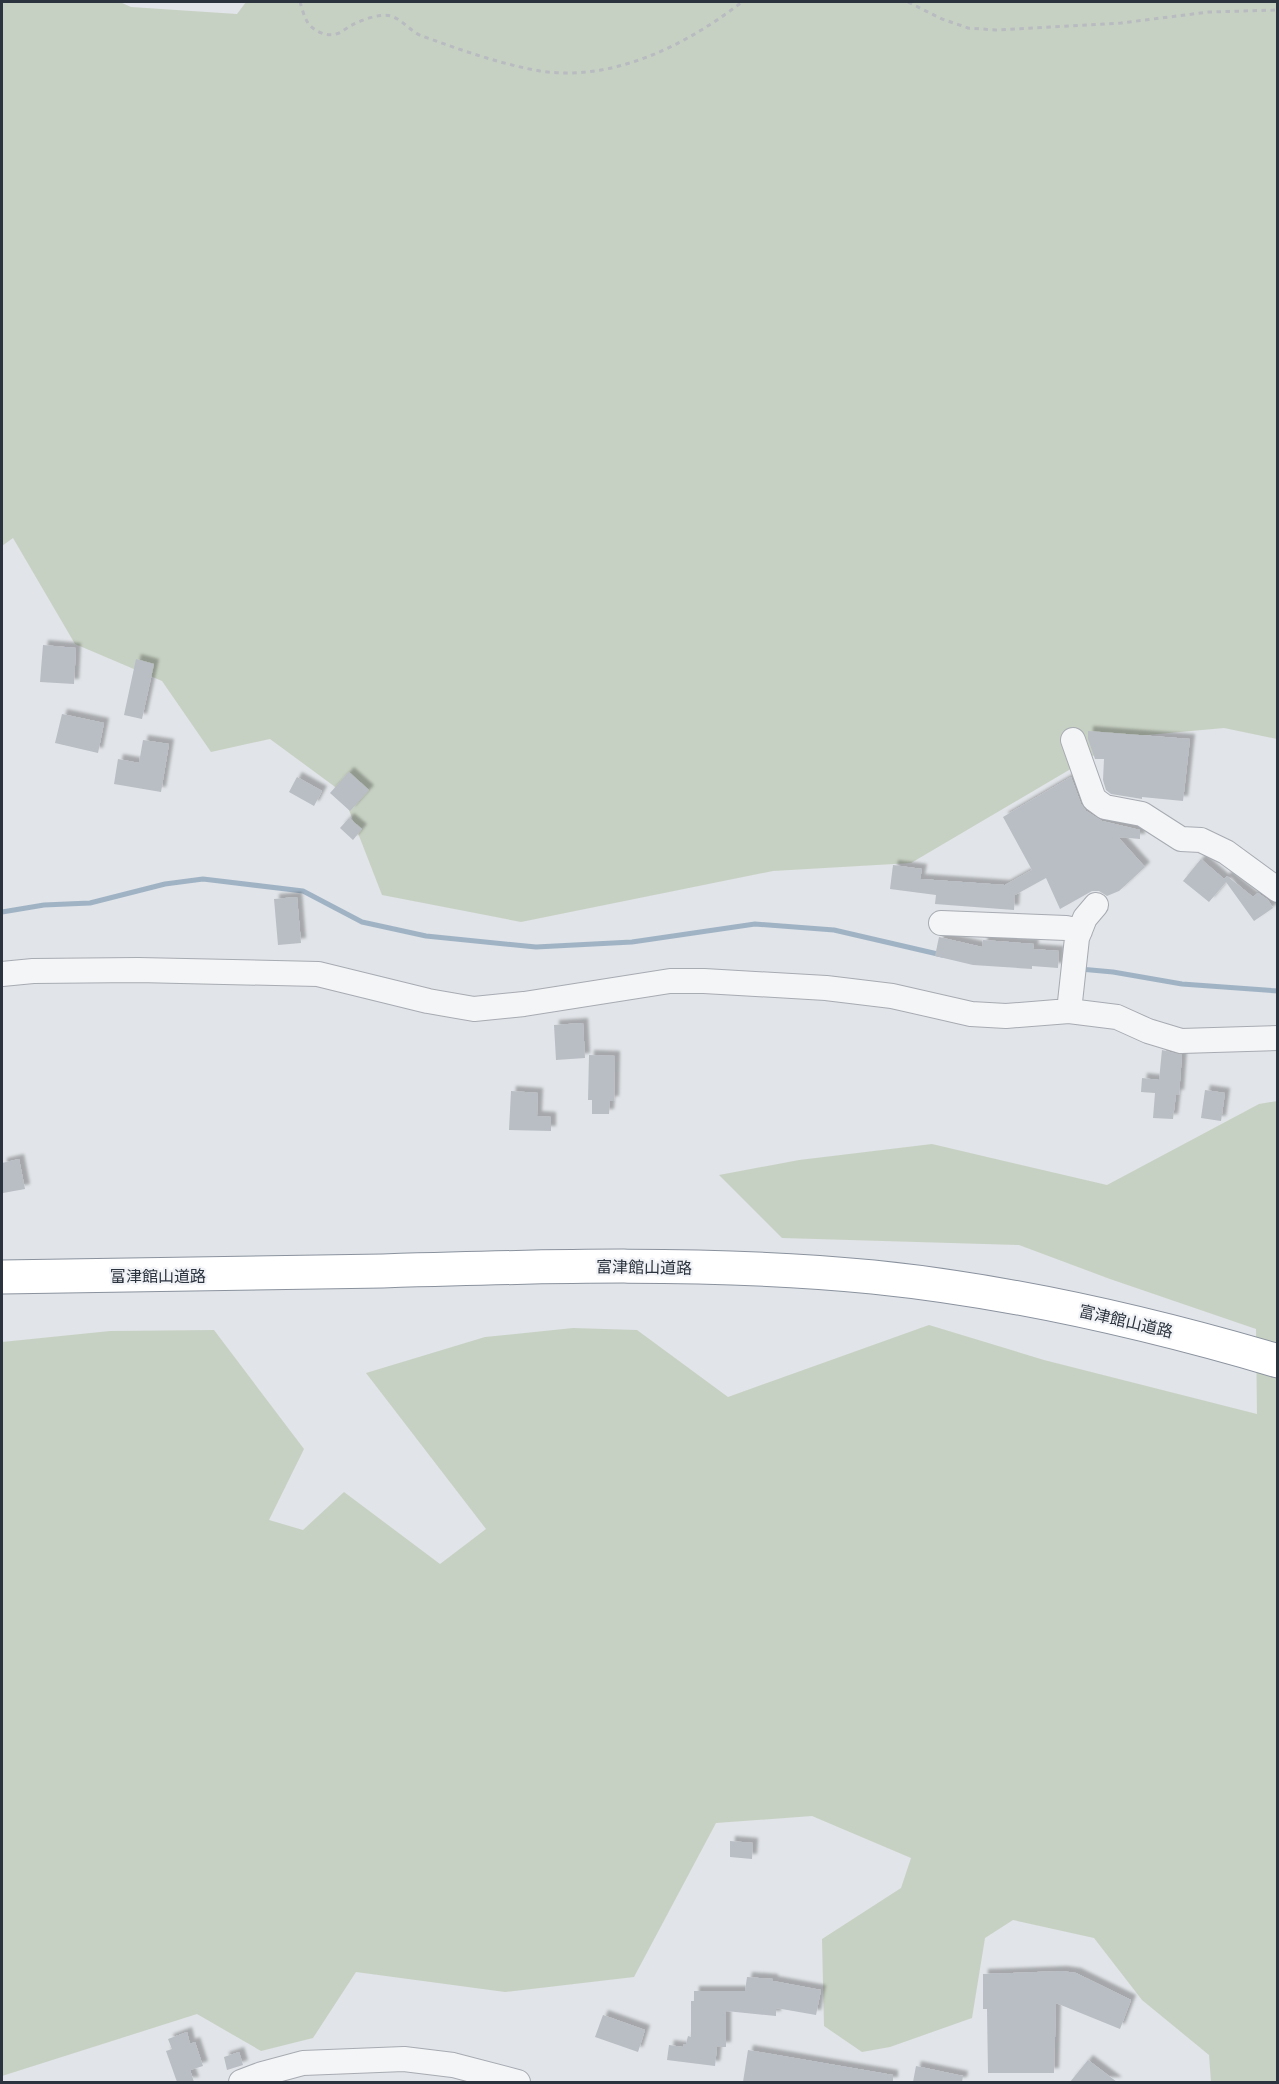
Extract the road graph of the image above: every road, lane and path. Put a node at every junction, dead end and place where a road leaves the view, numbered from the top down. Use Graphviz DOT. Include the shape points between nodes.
graph roads {
  1 [pos="300,2"];
  2 [pos="742,2"];
  3 [pos="908,2"];
  4 [pos="1278,10"];
  5 [pos="1073,740"];
  6 [pos="1278,890"];
  7 [pos="1096,905"];
  8 [pos="941,923"];
  9 [pos="1080,931"];
  10 [pos="2,974"];
  11 [pos="1070,1011"];
  12 [pos="1278,1038"];
  13 [pos="2,1277"];
  14 [pos="1278,1361"];
  15 [pos="242,2082"];
  16 [pos="518,2082"];
  1 -- 2 [label="path" via="309,23 320,33 336,34 372,17 391,16 418,34 503,63 542,71 589,71 632,63 714,23"];
  3 -- 4 [label="path" via="968,28 996,30"];
  5 -- 6 [label="street" via="1094,799 1105,807 1142,814 1181,839 1201,840 1226,852"];
  7 -- 9 [label="street"];
  8 -- 9 [label="street"];
  9 -- 11 [label="street"];
  10 -- 11 [label="street" via="127,970 318,974 474,1009 670,981 704,981 826,987 892,996 971,1014 1006,1016"];
  11 -- 12 [label="street" via="1117,1017 1181,1041"];
  13 -- 14 [label="highway, 富津館山道路" via="546,1266 748,1268 872,1277 1019,1298 1154,1327"];
  15 -- 16 [label="street" via="303,2063 404,2059 453,2065"];
}
